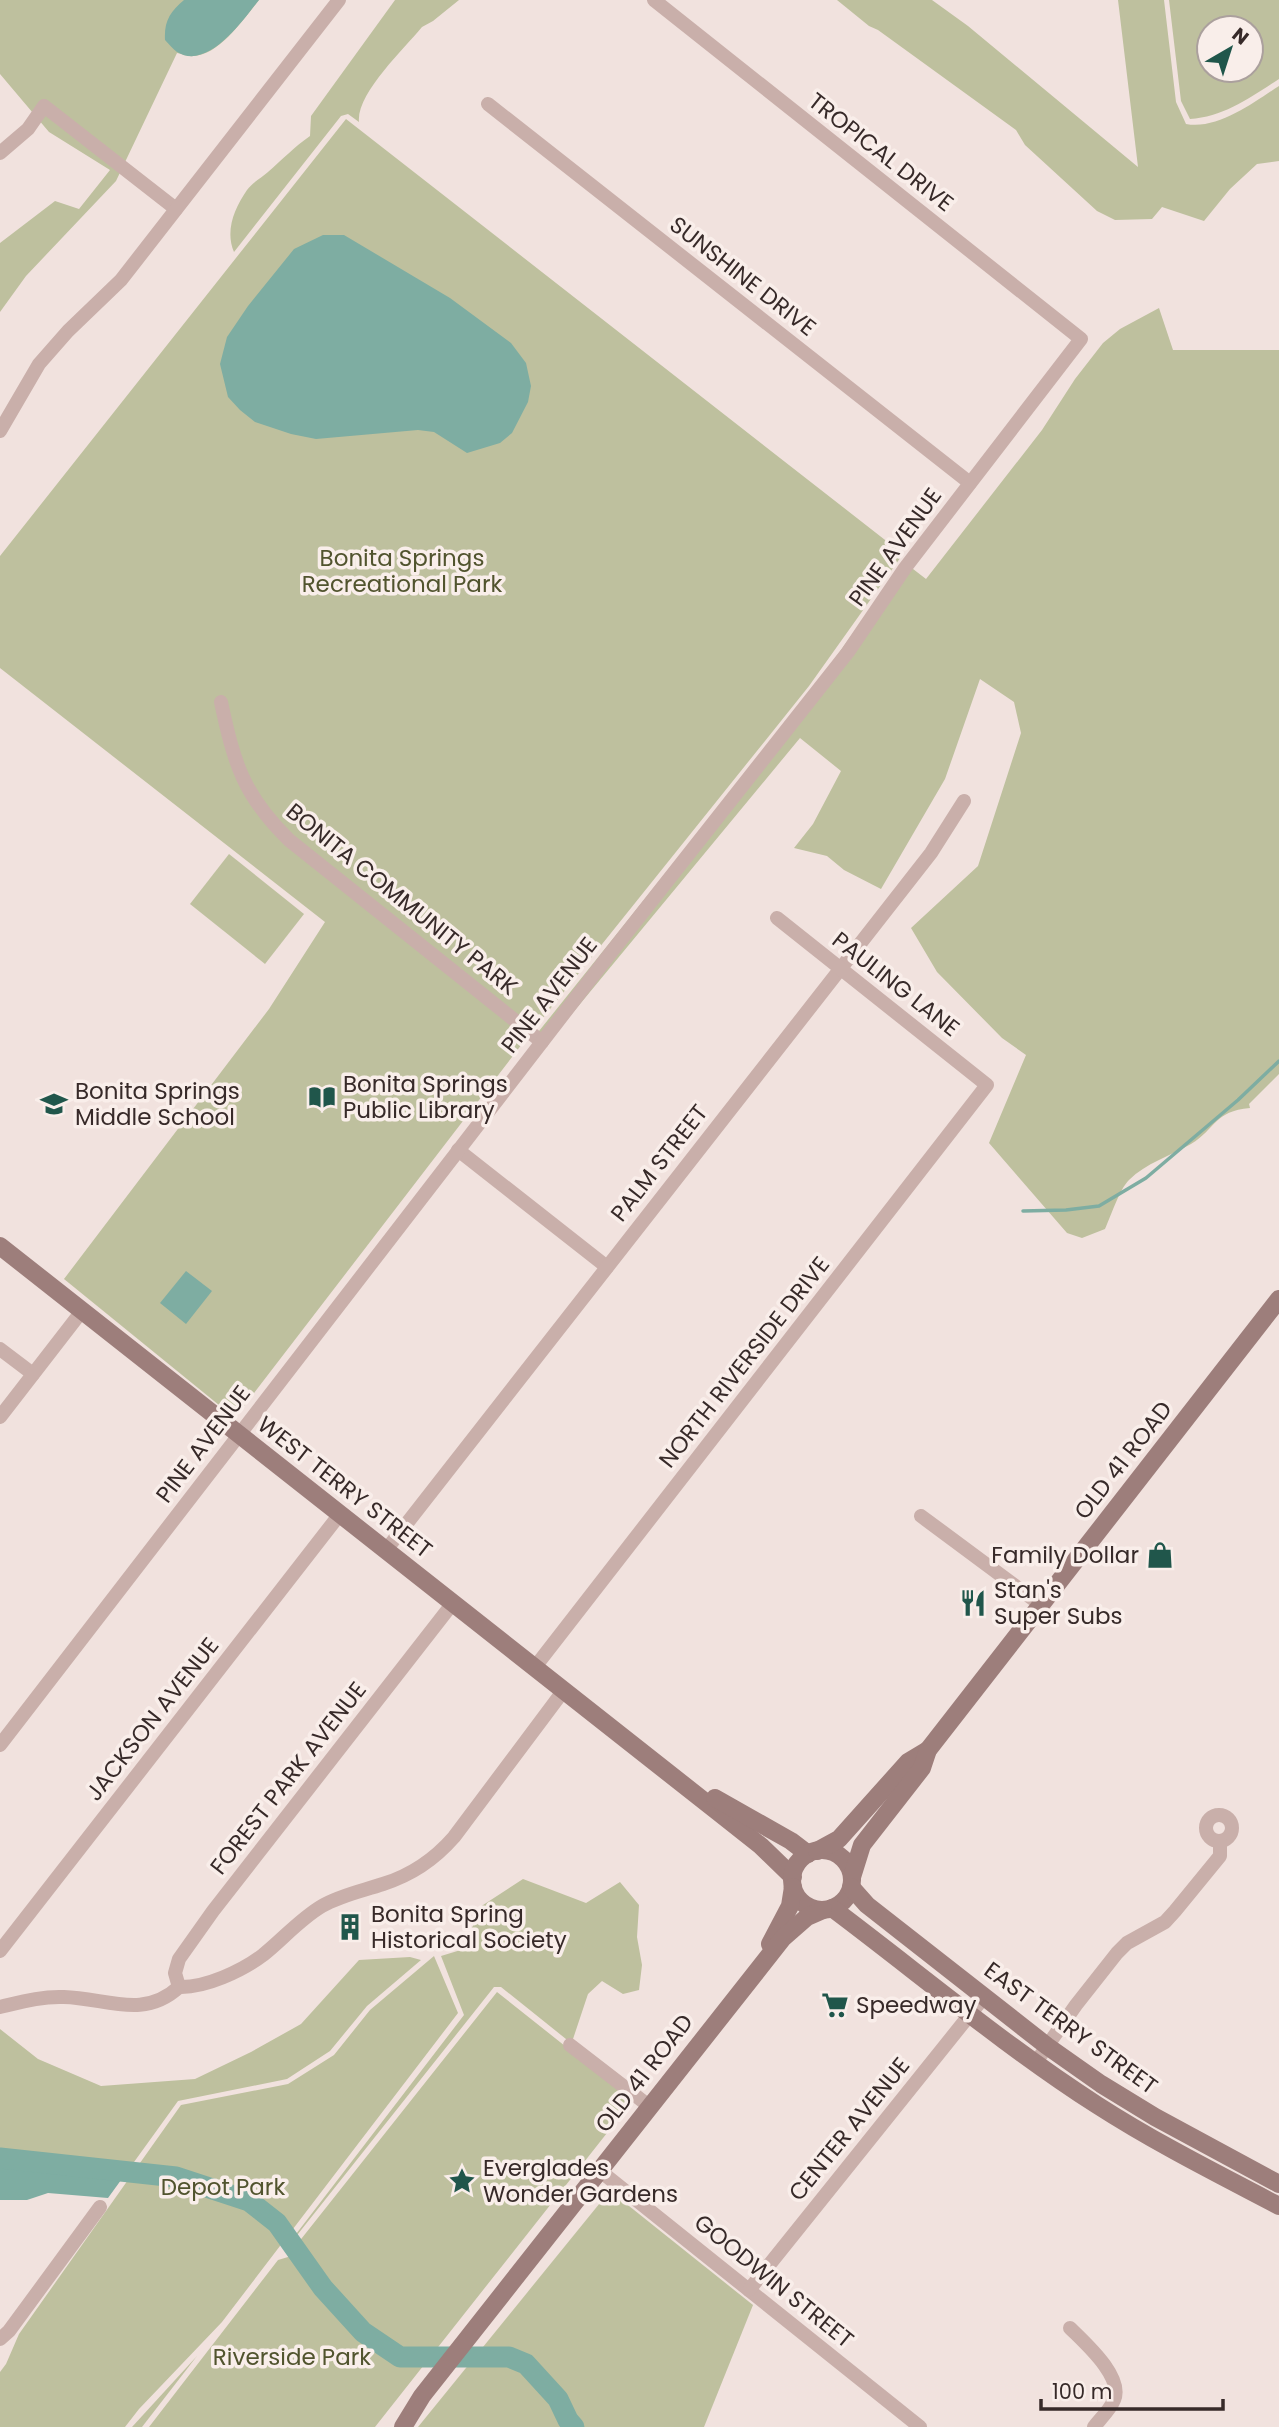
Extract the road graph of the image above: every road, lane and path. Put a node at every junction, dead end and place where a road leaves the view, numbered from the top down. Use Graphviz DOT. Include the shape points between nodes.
graph roads {
  1 [pos="339,0"];
  2 [pos="653,0"];
  3 [pos="488,104"];
  4 [pos="0,153"];
  5 [pos="176,209"];
  6 [pos="1081,339"];
  7 [pos="0,431"];
  8 [pos="970,483"];
  9 [pos="221,702"];
  10 [pos="964,801"];
  11 [pos="777,918"];
  12 [pos="841,969"];
  13 [pos="542,1042"];
  14 [pos="987,1085"];
  15 [pos="458,1150"];
  16 [pos="0,1246"];
  17 [pos="607,1267"];
  18 [pos="1277,1307"];
  19 [pos="82,1311"];
  20 [pos="0,1349"];
  21 [pos="33,1374"];
  22 [pos="0,1417"];
  23 [pos="239,1434"];
  24 [pos="340,1514"];
  25 [pos="921,1516"];
  26 [pos="386,1550"];
  27 [pos="453,1603"];
  28 [pos="1041,1605"];
  29 [pos="536,1667"];
  30 [pos="564,1690"];
  31 [pos="0,1745"];
  32 [pos="928,1750"];
  33 [pos="660,1766"];
  34 [pos="1220,1841"];
  35 [pos="813,1852"];
  36 [pos="793,1882"];
  37 [pos="852,1882"];
  38 [pos="828,1909"];
  39 [pos="0,1951"];
  40 [pos="749,1980"];
  41 [pos="178,1987"];
  42 [pos="984,1997"];
  43 [pos="0,2007"];
  44 [pos="971,2013"];
  45 [pos="570,2045"];
  46 [pos="1047,2046"];
  47 [pos="1035,2062"];
  48 [pos="649,2106"];
  49 [pos="599,2170"];
  50 [pos="1276,2194"];
  51 [pos="100,2207"];
  52 [pos="749,2290"];
  53 [pos="1070,2328"];
  54 [pos="3,2331"];
  55 [pos="0,2353"];
  56 [pos="422,2396"];
  57 [pos="391,2427"];
  58 [pos="403,2427"];
  59 [pos="920,2427"];
  60 [pos="1094,2427"];
  1 -- 5 [label="street"];
  2 -- 6 [label="street, TROPICAL DRIVE"];
  3 -- 8 [label="street, SUNSHINE DRIVE"];
  4 -- 5 [label="street" via="28,129 44,106"];
  5 -- 7 [label="street" via="121,280 39,364"];
  6 -- 8 [label="street, PINE AVENUE"];
  8 -- 13 [label="street, PINE AVENUE" via="848,652"];
  9 -- 13 [label="street, BONITA COMMUNITY PARK" via="243,780 275,827"];
  10 -- 12 [label="street, PALM STREET" via="931,853"];
  11 -- 12 [label="street, PAULING LANE"];
  12 -- 14 [label="street, PAULING LANE"];
  12 -- 17 [label="street, PALM STREET"];
  13 -- 15 [label="street, PINE AVENUE"];
  14 -- 29 [label="street, NORTH RIVERSIDE DRIVE"];
  15 -- 17 [label="street"];
  15 -- 23 [label="street, PINE AVENUE"];
  16 -- 19 [label="street, WEST TERRY STREET"];
  17 -- 26 [label="street, PALM STREET"];
  18 -- 28 [label="street, OLD 41 ROAD"];
  19 -- 21 [label="street"];
  19 -- 23 [label="street, WEST TERRY STREET"];
  20 -- 21 [label="street"];
  21 -- 22 [label="street"];
  23 -- 24 [label="street, WEST TERRY STREET"];
  23 -- 31 [label="street, PINE AVENUE"];
  24 -- 26 [label="street, WEST TERRY STREET"];
  24 -- 39 [label="street, JACKSON AVENUE"];
  25 -- 28 [label="street"];
  26 -- 27 [label="street, WEST TERRY STREET"];
  27 -- 29 [label="street, WEST TERRY STREET"];
  27 -- 41 [label="street, FOREST PARK AVENUE" via="179,1958 174,1973"];
  28 -- 32 [label="street, OLD 41 ROAD"];
  29 -- 30 [label="street, WEST TERRY STREET"];
  30 -- 33 [label="street, WEST TERRY STREET"];
  30 -- 41 [label="street" via="436,1856 411,1873 320,1906 251,1963 191,1987"];
  32 -- 35 [label="street, OLD 41 ROAD" via="908,1762 839,1839"];
  32 -- 37 [label="street, OLD 41 ROAD" via="922,1768 862,1844"];
  33 -- 35 [label="street, WEST TERRY STREET"];
  33 -- 36 [label="street, WEST TERRY STREET" via="761,1846"];
  34 -- 46 [label="street" via="1220,1856 1175,1911 1117,1953"];
  35 -- 36 [label="street" via="800,1860"];
  35 -- 37 [label="street" via="827,1851 844,1860"];
  36 -- 38 [label="street" via="804,1904"];
  36 -- 40 [label="street, OLD 41 ROAD" via="790,1906"];
  37 -- 38 [label="street" via="841,1903"];
  37 -- 42 [label="street, EAST TERRY STREET" via="867,1905"];
  38 -- 40 [label="street, OLD 41 ROAD" via="807,1917 782,1938"];
  38 -- 44 [label="street, EAST TERRY STREET"];
  40 -- 48 [label="street, OLD 41 ROAD"];
  41 -- 43 [label="street" via="155,2003 142,2005 52,1997"];
  42 -- 44 [label="street, CENTER AVENUE"];
  42 -- 46 [label="street, EAST TERRY STREET"];
  44 -- 47 [label="street, EAST TERRY STREET"];
  44 -- 52 [label="street, CENTER AVENUE"];
  45 -- 48 [label="street"];
  46 -- 47 [label="street"];
  46 -- 50 [label="street, EAST TERRY STREET"];
  47 -- 50 [label="street, EAST TERRY STREET" via="1141,2132"];
  48 -- 49 [label="street, OLD 41 ROAD"];
  49 -- 52 [label="street, GOODWIN STREET"];
  49 -- 56 [label="street, OLD 41 ROAD"];
  51 -- 54 [label="street"];
  52 -- 59 [label="street, GOODWIN STREET"];
  53 -- 60 [label="street" via="1101,2361 1115,2386 1115,2400"];
  54 -- 55 [label="street"];
  56 -- 57 [label="street, OLD 41 ROAD"];
  56 -- 58 [label="street, OLD 41 ROAD"];
}
